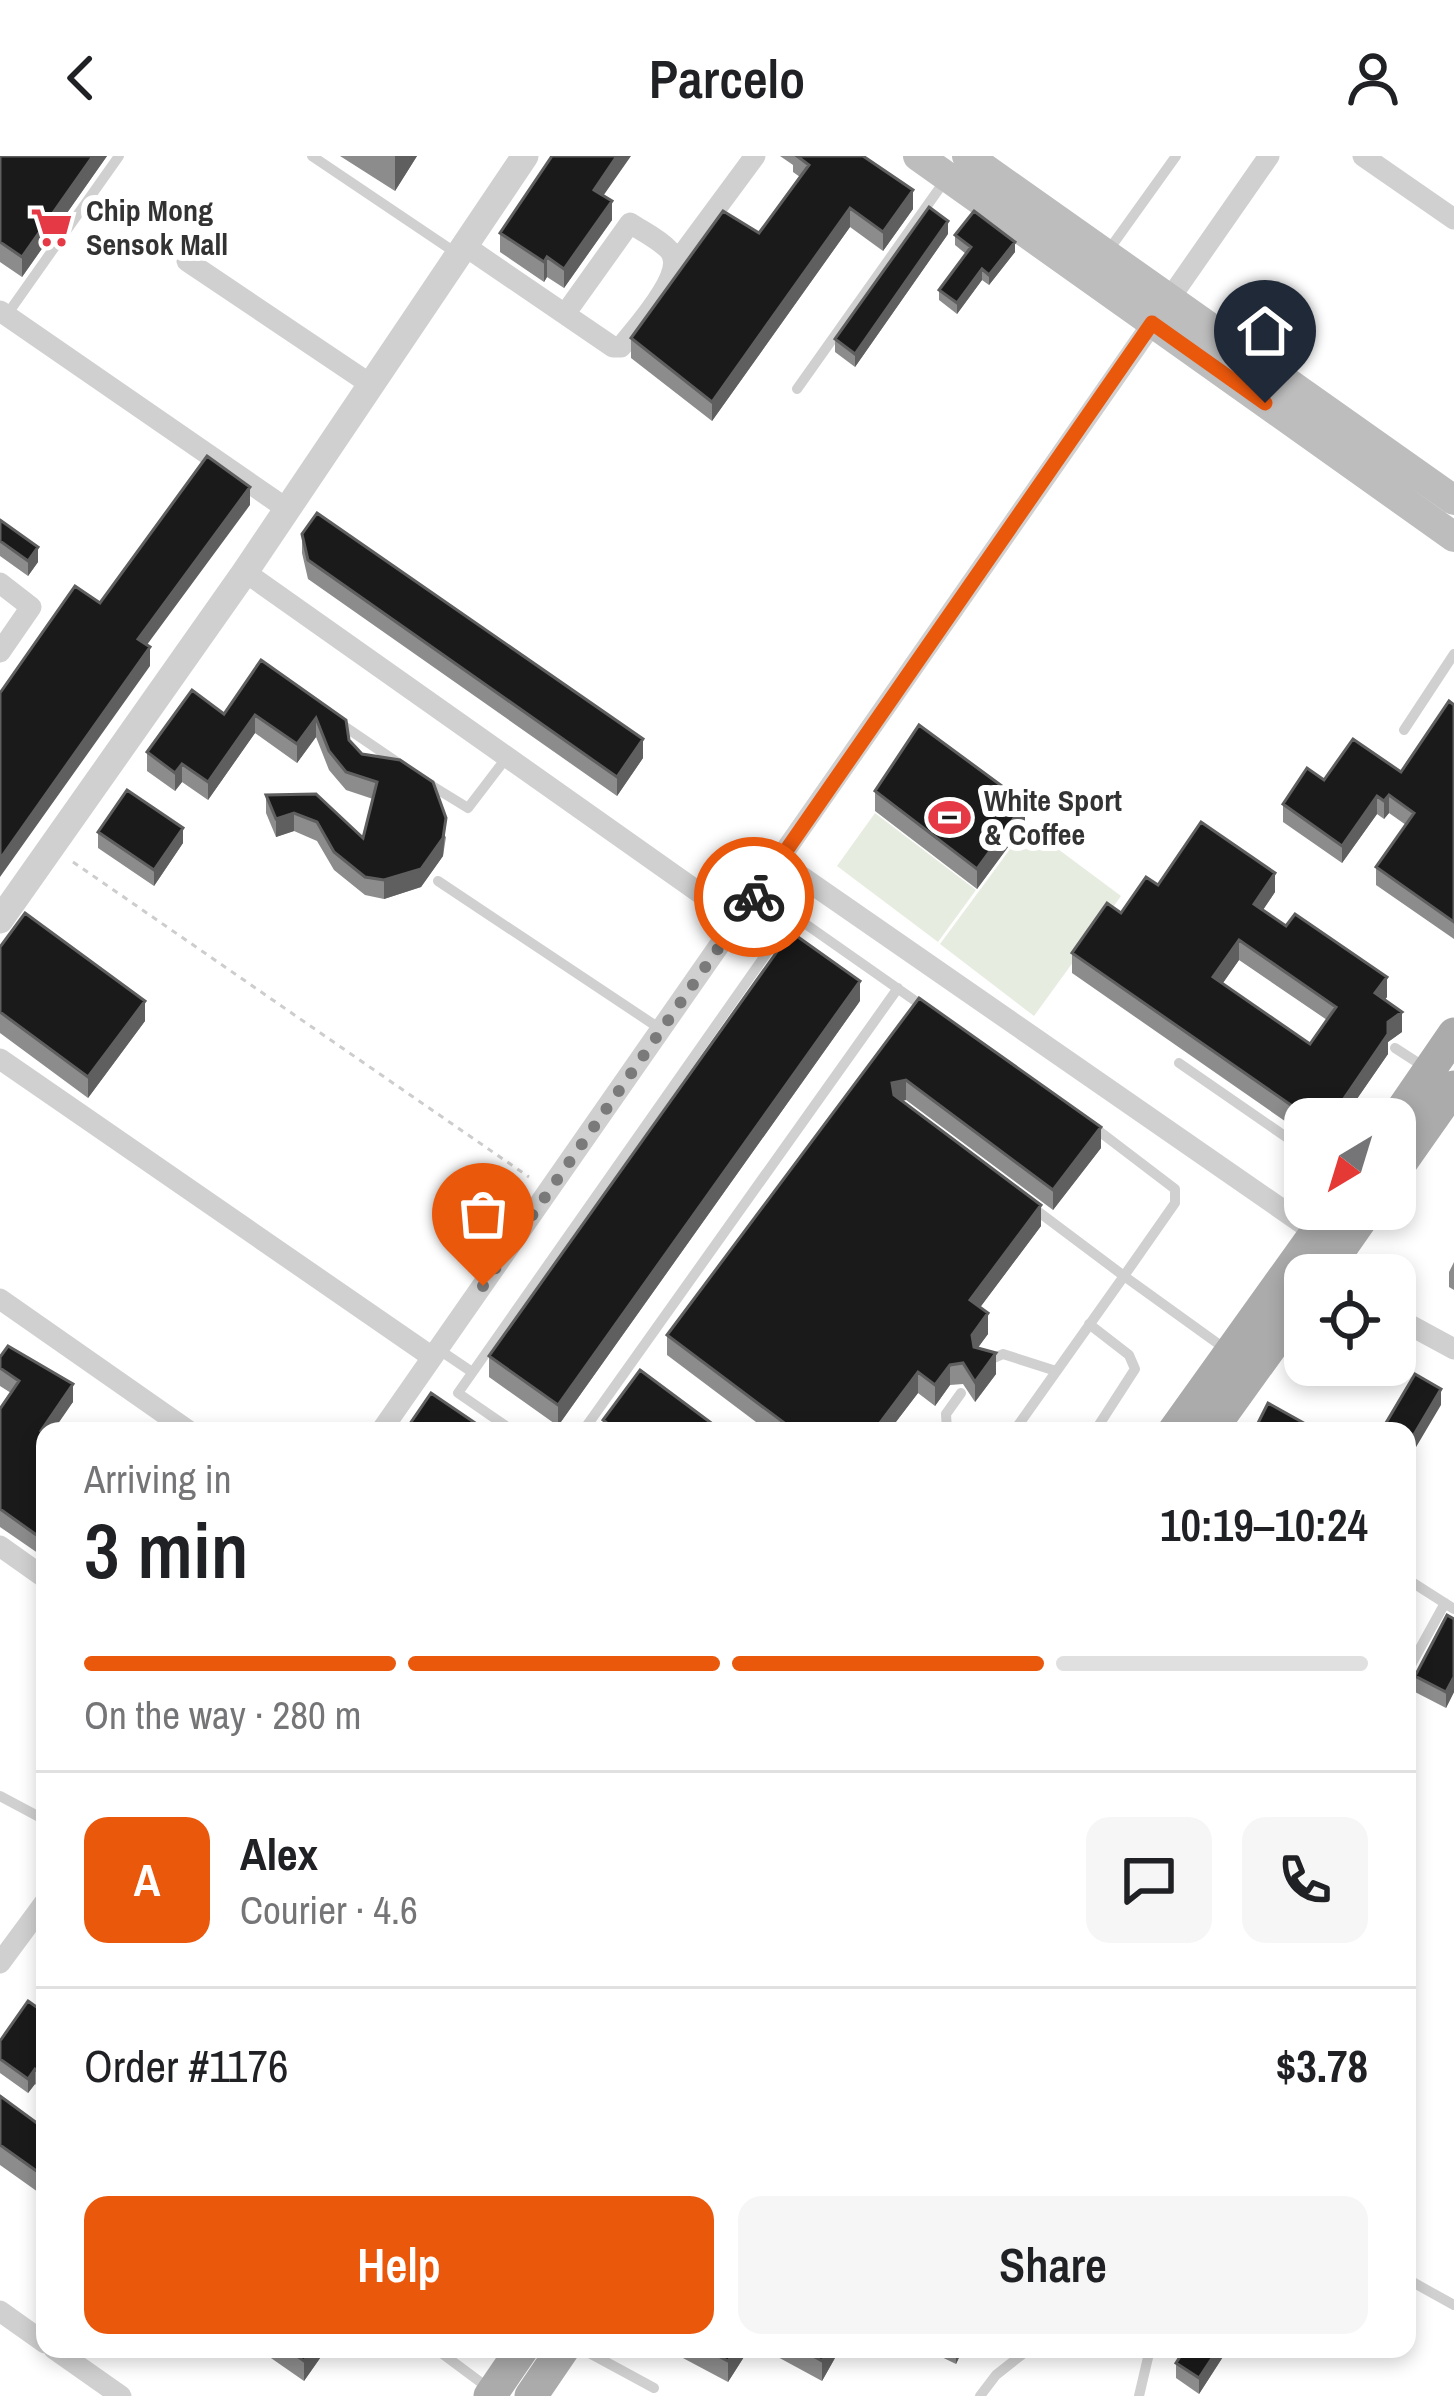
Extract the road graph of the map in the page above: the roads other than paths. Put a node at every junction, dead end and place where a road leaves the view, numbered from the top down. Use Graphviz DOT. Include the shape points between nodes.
graph roads {
  1 [pos="119,156"];
  2 [pos="312,156"];
  3 [pos="525,156"];
  4 [pos="755,156"];
  5 [pos="918,156"];
  6 [pos="1176,156"];
  7 [pos="1269,156"];
  8 [pos="1363,156"];
  9 [pos="957,166"];
  10 [pos="1454,219"];
  11 [pos="462,251"];
  12 [pos="1106,254"];
  13 [pos="187,261"];
  14 [pos="676,263"];
  15 [pos="1160,311"];
  16 [pos="3,314"];
  17 [pos="565,314"];
  18 [pos="370,384"];
  19 [pos="797,389"];
  20 [pos="1454,500"];
  21 [pos="287,509"];
  22 [pos="1454,537"];
  23 [pos="245,572"];
  24 [pos="0,583"];
  25 [pos="0,652"];
  26 [pos="1454,654"];
  27 [pos="324,712"];
  28 [pos="1404,730"];
  29 [pos="506,757"];
  30 [pos="779,861"];
  31 [pos="438,881"];
  32 [pos="0,920"];
  33 [pos="738,920"];
  34 [pos="898,988"];
  35 [pos="936,1015"];
  36 [pos="662,1030"];
  37 [pos="1454,1034"];
  38 [pos="1395,1048"];
  39 [pos="0,1059"];
  40 [pos="1179,1063"];
  41 [pos="1440,1091"];
  42 [pos="1085,1121"];
  43 [pos="1416,1134"];
  44 [pos="1284,1136"];
  45 [pos="1012,1192"];
  46 [pos="1284,1195"];
  47 [pos="1319,1230"];
  48 [pos="1124,1276"];
  49 [pos="0,1299"];
  50 [pos="1284,1320"];
  51 [pos="1089,1324"];
  52 [pos="1416,1328"];
  53 [pos="1454,1349"];
  54 [pos="435,1353"];
  55 [pos="1242,1362"];
  56 [pos="982,1363"];
  57 [pos="1056,1371"];
  58 [pos="472,1372"];
  59 [pos="961,1393"];
  60 [pos="176,1422"];
  61 [pos="387,1422"];
  62 [pos="500,1422"];
  63 [pos="589,1422"];
  64 [pos="946,1422"];
  65 [pos="1020,1422"];
  66 [pos="1102,1422"];
  67 [pos="1183,1422"];
  68 [pos="1214,1422"];
  69 [pos="0,1546"];
  70 [pos="36,1572"];
  71 [pos="1416,1585"];
  72 [pos="1449,1606"];
  73 [pos="1416,1658"];
  74 [pos="0,1796"];
  75 [pos="36,1815"];
  76 [pos="36,1914"];
  77 [pos="0,1963"];
  78 [pos="1416,2284"];
  79 [pos="1454,2305"];
  80 [pos="0,2312"];
  81 [pos="36,2337"];
  82 [pos="67,2358"];
  83 [pos="447,2358"];
  84 [pos="516,2358"];
  85 [pos="557,2358"];
  86 [pos="599,2358"];
  87 [pos="1018,2358"];
  88 [pos="1148,2358"];
  89 [pos="654,2388"];
  90 [pos="492,2394"];
  91 [pos="122,2396"];
  92 [pos="531,2396"];
  93 [pos="980,2396"];
  94 [pos="1139,2396"];
  1 -- 16 [label="lane"];
  2 -- 11 [label="lane"];
  3 -- 11 [label="street"];
  4 -- 14 [label="street"];
  5 -- 9 [label="main road"];
  6 -- 12 [label="lane"];
  7 -- 15 [label="street"];
  8 -- 10 [label="street"];
  9 -- 12 [label="main road"];
  9 -- 15 [label="main road"];
  9 -- 19 [label="lane"];
  11 -- 17 [label="street"];
  11 -- 18 [label="street"];
  12 -- 15 [label="main road"];
  13 -- 18 [label="street"];
  14 -- 17 [label="street" via="621,346"];
  14 -- 17 [label="street" via="630,223"];
  15 -- 20 [label="main road"];
  15 -- 22 [label="main road"];
  15 -- 30 [label="street"];
  16 -- 21 [label="street"];
  18 -- 21 [label="street"];
  21 -- 23 [label="street"];
  23 -- 29 [label="street"];
  23 -- 32 [label="street"];
  24 -- 25 [label="street" via="32,607"];
  26 -- 28 [label="lane"];
  27 -- 29 [label="lane" via="463,808"];
  29 -- 33 [label="street"];
  30 -- 33 [label="street"];
  30 -- 46 [label="street"];
  31 -- 36 [label="lane"];
  33 -- 36 [label="street"];
  34 -- 35 [label="lane"];
  34 -- 58 [label="lane" via="807,925 794,920 785,927"];
  34 -- 63 [label="lane"];
  36 -- 54 [label="street"];
  37 -- 41 [label="main road"];
  38 -- 41 [label="lane"];
  39 -- 54 [label="street"];
  40 -- 44 [label="lane"];
  41 -- 43 [label="main road"];
  42 -- 48 [label="lane" via="1175,1189 1175,1203"];
  45 -- 48 [label="lane"];
  47 -- 55 [label="main road"];
  48 -- 51 [label="lane"];
  48 -- 55 [label="lane"];
  49 -- 60 [label="street"];
  50 -- 55 [label="main road"];
  51 -- 57 [label="lane"];
  51 -- 66 [label="lane" via="1129,1354 1135,1369"];
  52 -- 53 [label="street"];
  54 -- 58 [label="lane"];
  54 -- 61 [label="street"];
  55 -- 67 [label="main road"];
  55 -- 68 [label="main road"];
  56 -- 57 [label="lane" via="1003,1354"];
  57 -- 65 [label="lane"];
  58 -- 62 [label="lane" via="458,1393"];
  59 -- 64 [label="lane"];
  69 -- 70 [label="street"];
  71 -- 72 [label="lane"];
  72 -- 73 [label="lane"];
  74 -- 75 [label="lane"];
  76 -- 77 [label="street"];
  78 -- 79 [label="lane"];
  80 -- 81 [label="street"];
  82 -- 91 [label="street"];
  83 -- 90 [label="lane"];
  84 -- 90 [label="main road"];
  85 -- 92 [label="main road"];
  86 -- 89 [label="lane"];
  87 -- 93 [label="lane"];
  88 -- 94 [label="lane"];
}
